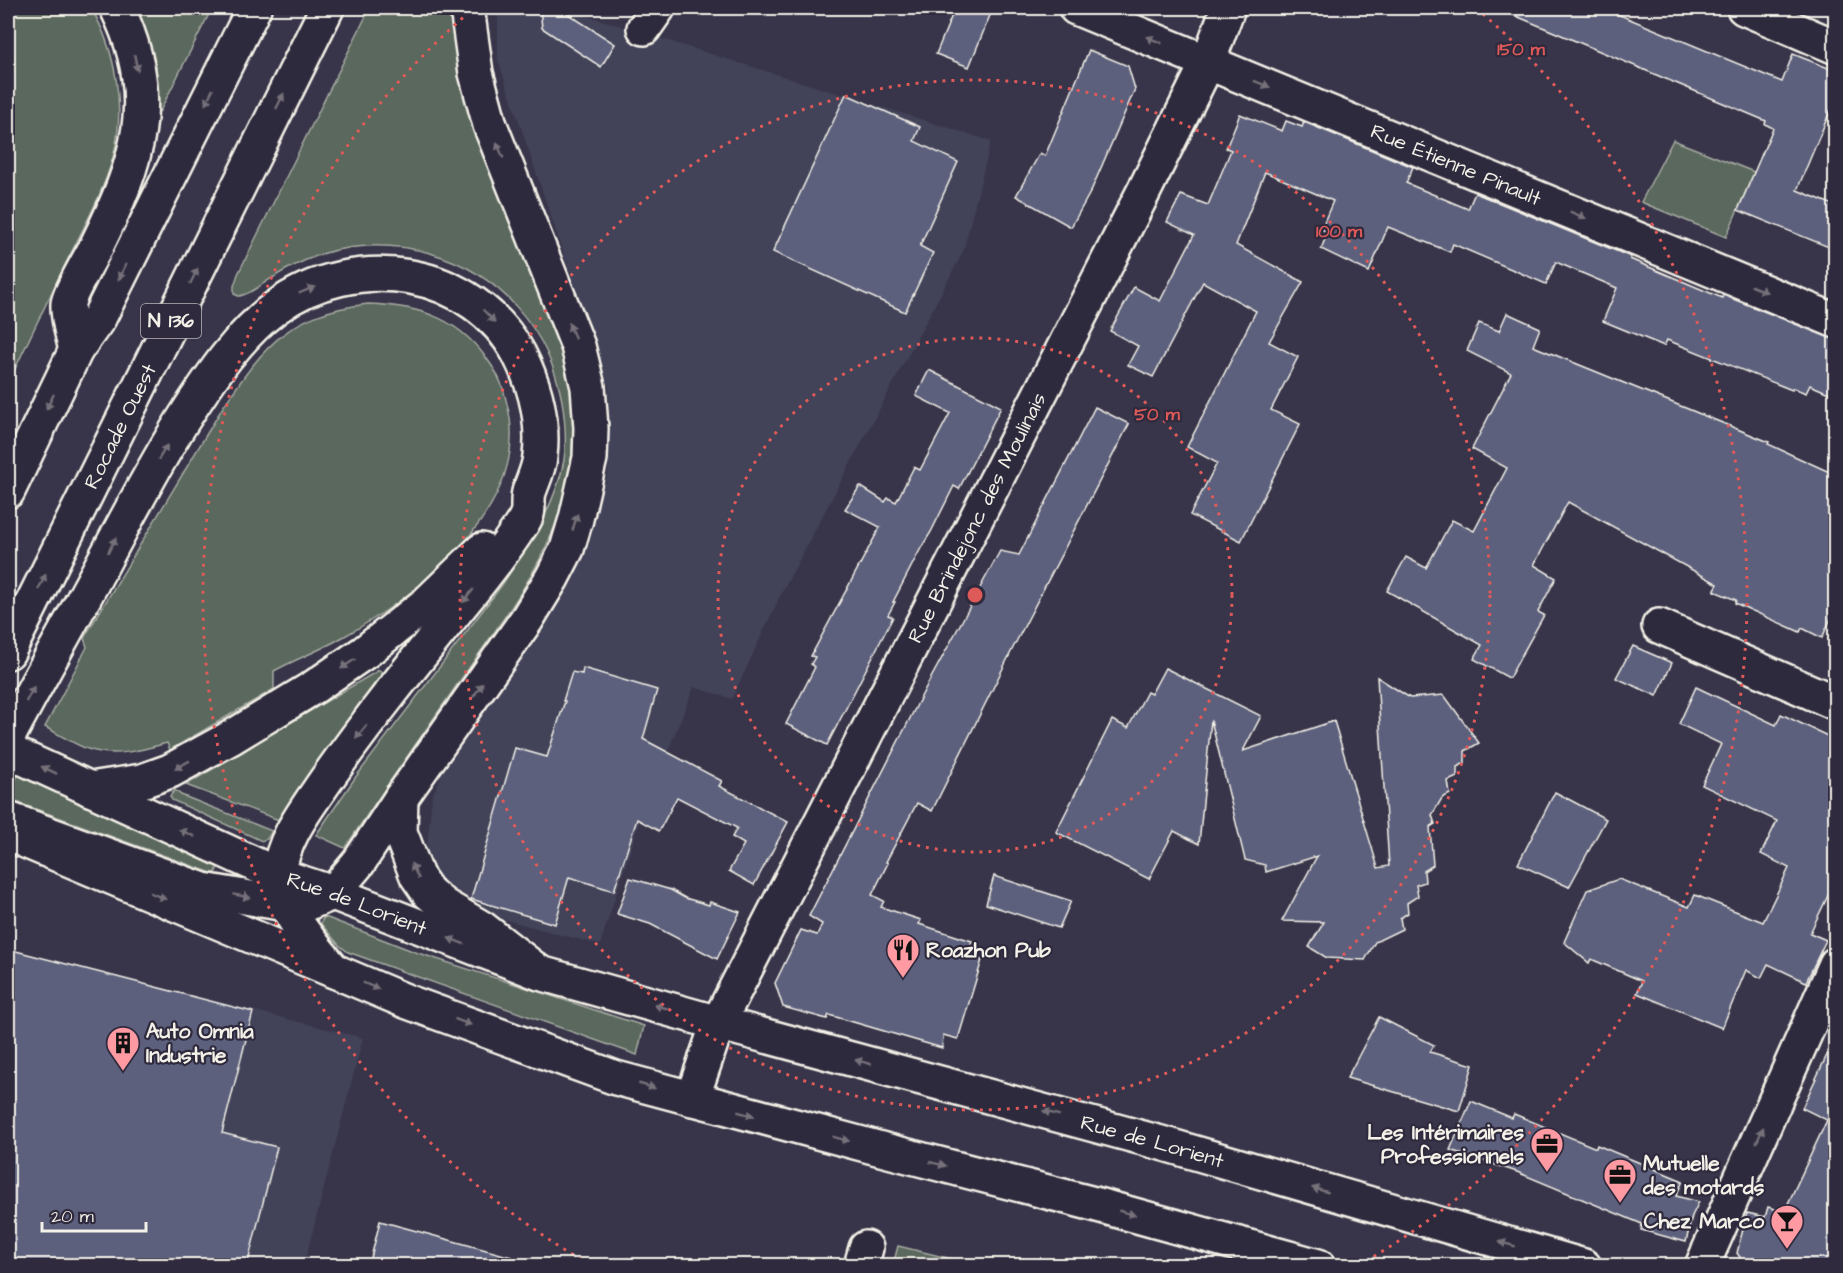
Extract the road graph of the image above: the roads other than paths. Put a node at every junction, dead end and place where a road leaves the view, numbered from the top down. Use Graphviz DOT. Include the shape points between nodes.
graph roads {
  1 [pos="117,8"];
  2 [pos="254,8"];
  3 [pos="327,8"];
  4 [pos="467,8"];
  5 [pos="1076,8"];
  6 [pos="1228,8"];
  7 [pos="1744,8"];
  8 [pos="1836,47"];
  9 [pos="1208,62"];
  10 [pos="1836,321"];
  11 [pos="76,350"];
  12 [pos="8,491"];
  13 [pos="529,494"];
  14 [pos="1659,626"];
  15 [pos="12,643"];
  16 [pos="1836,703"];
  17 [pos="8,737"];
  18 [pos="8,751"];
  19 [pos="90,789"];
  20 [pos="401,798"];
  21 [pos="8,819"];
  22 [pos="8,832"];
  23 [pos="282,890"];
  24 [pos="333,893"];
  25 [pos="1836,964"];
  26 [pos="334,971"];
  27 [pos="540,973"];
  28 [pos="718,1023"];
  29 [pos="692,1099"];
  30 [pos="1318,1266"];
  31 [pos="1584,1266"];
  32 [pos="1702,1266"];
  1 -- 11 [label="main road, one-way" via="137,65 141,119 135,152 118,200 68,303"];
  2 -- 11 [label="main road, N 136, one-way" via="99,318"];
  15 -- 3 [label="main road, Rocade Ouest / N 136, one-way"];
  20 -- 4 [label="main road, one-way" via="527,620 552,578 567,549 590,458 588,387 578,346 490,125 476,73"];
  9 -- 5 [label="main road, Rue Étienne Pinault, one-way"];
  6 -- 9 [label="main road, Rue Brindejonc des Moulinais"];
  7 -- 8 [label="main road"];
  9 -- 10 [label="main road, Rue Étienne Pinault, one-way"];
  9 -- 28 [label="main road, Rue Brindejonc des Moulinais"];
  11 -- 12 [label="main road, N 136, one-way"];
  17 -- 13 [label="main road, one-way" via="166,447 220,366 266,315 286,300 322,283 373,274 417,278 452,289 492,319 515,347 538,404 540,456"];
  13 -- 19 [label="main road, one-way" via="511,506 484,548 452,581 365,652 263,718 170,771 142,781"];
  13 -- 23 [label="main road, one-way" via="527,515 498,560 346,751 298,820 284,853"];
  14 -- 16 [label="main road"];
  19 -- 18 [label="main road, Rue de Lorient, one-way"];
  23 -- 19 [label="main road, Rue de Lorient, one-way"];
  20 -- 24 [label="main road" via="359,862"];
  27 -- 20 [label="main road, one-way" via="428,892 412,865 400,832"];
  21 -- 23 [label="main road, one-way" via="203,890"];
  22 -- 26 [label="main road, one-way"];
  23 -- 24 [label="main road" via="311,902"];
  23 -- 26 [label="main road" via="306,936"];
  27 -- 24 [label="main road, Rue de Lorient, one-way"];
  32 -- 25 [label="main road, one-way"];
  26 -- 29 [label="main road, one-way" via="605,1074"];
  28 -- 27 [label="main road, Rue de Lorient, one-way"];
  28 -- 29 [label="main road"];
  31 -- 28 [label="main road, Rue de Lorient, one-way" via="1152,1140"];
  29 -- 30 [label="main road, one-way"];
}
